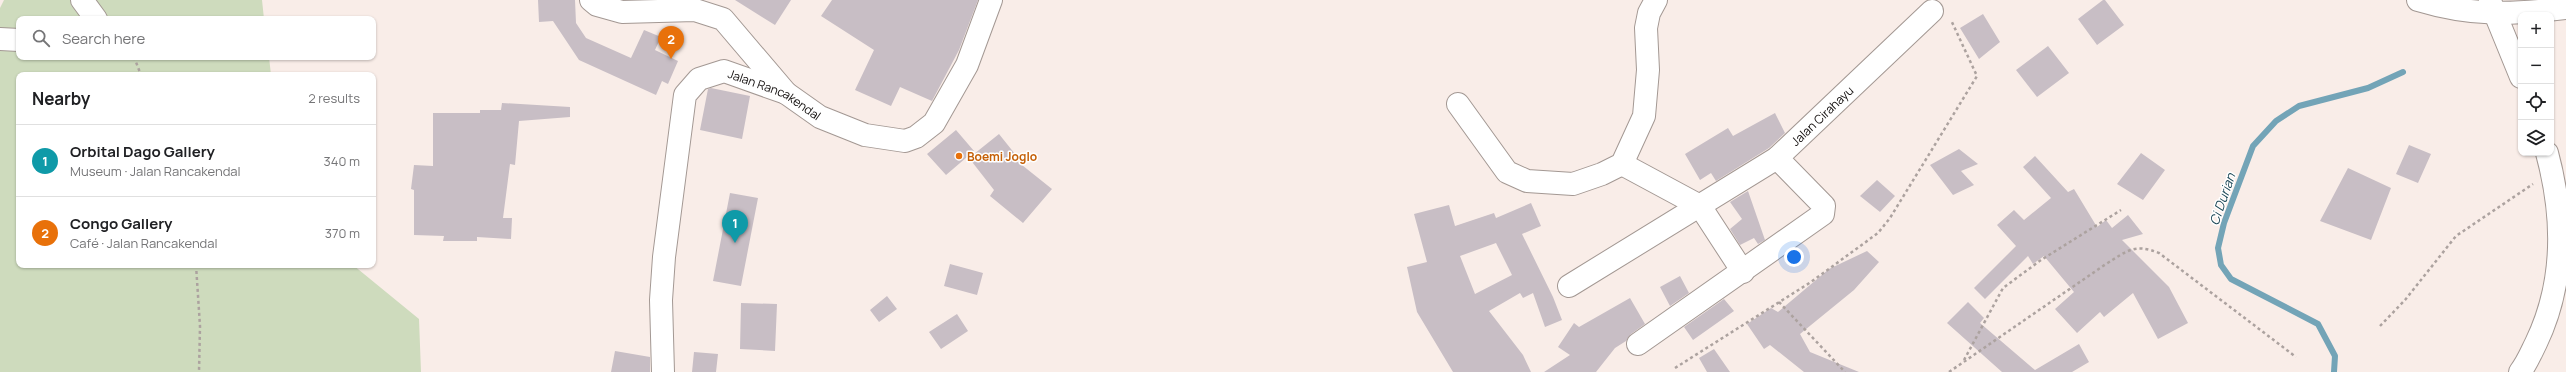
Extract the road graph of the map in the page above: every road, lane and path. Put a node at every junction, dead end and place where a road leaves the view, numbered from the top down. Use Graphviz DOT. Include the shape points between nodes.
graph roads {
  1 [pos="82,0"];
  2 [pos="591,0"];
  3 [pos="991,0"];
  4 [pos="1656,0"];
  5 [pos="2418,0"];
  6 [pos="2492,7"];
  7 [pos="2566,8"];
  8 [pos="1932,10"];
  9 [pos="94,16"];
  10 [pos="0,39"];
  11 [pos="16,40"];
  12 [pos="135,60"];
  13 [pos="2518,70"];
  14 [pos="140,72"];
  15 [pos="786,93"];
  16 [pos="1458,104"];
  17 [pos="1777,158"];
  18 [pos="2549,162"];
  19 [pos="1622,164"];
  20 [pos="1700,206"];
  21 [pos="2121,210"];
  22 [pos="196,268"];
  23 [pos="1743,272"];
  24 [pos="1569,286"];
  25 [pos="1779,302"];
  26 [pos="2380,326"];
  27 [pos="1638,344"];
  28 [pos="2296,357"];
  29 [pos="1964,360"];
  30 [pos="1676,368"];
  31 [pos="199,372"];
  32 [pos="663,372"];
  33 [pos="1845,372"];
  34 [pos="1949,372"];
  35 [pos="2520,372"];
  1 -- 9 [label="street"];
  2 -- 15 [label="street" via="597,5 622,12 695,10 723,19"];
  3 -- 15 [label="street, Jalan Rancakendal" via="967,64 956,85 934,123 916,137 905,141 893,141 865,135 820,117"];
  4 -- 19 [label="street" via="1649,13 1646,28 1648,70 1644,116"];
  5 -- 6 [label="street" via="2454,9"];
  6 -- 7 [label="street" via="2519,14"];
  6 -- 13 [label="street"];
  8 -- 17 [label="street, Jalan Cirahayu"];
  8 -- 25 [label="path" via="1941,9 1947,12 1977,76 1890,218 1878,233"];
  10 -- 11 [label="street"];
  12 -- 14 [label="path"];
  15 -- 32 [label="street, Jalan Rancakendal" via="724,71 699,79 685,95 664,257 661,300"];
  16 -- 19 [label="street" via="1507,172 1527,181 1573,184"];
  17 -- 20 [label="street, Jalan Cirahayu"];
  17 -- 23 [label="street" via="1824,206 1824,211"];
  18 -- 26 [label="path" via="2456,236 2405,300"];
  18 -- 35 [label="street" via="2559,220 2558,278 2545,326"];
  19 -- 20 [label="street"];
  20 -- 23 [label="street"];
  20 -- 24 [label="street, Jalan Cirahayu"];
  21 -- 29 [label="path" via="2041,260 2004,288"];
  22 -- 31 [label="path" via="200,326"];
  23 -- 27 [label="street"];
  25 -- 30 [label="path"];
  25 -- 33 [label="path"];
  28 -- 29 [label="path" via="2159,253 2144,247 2134,248 2106,264"];
  29 -- 34 [label="path"];
}
